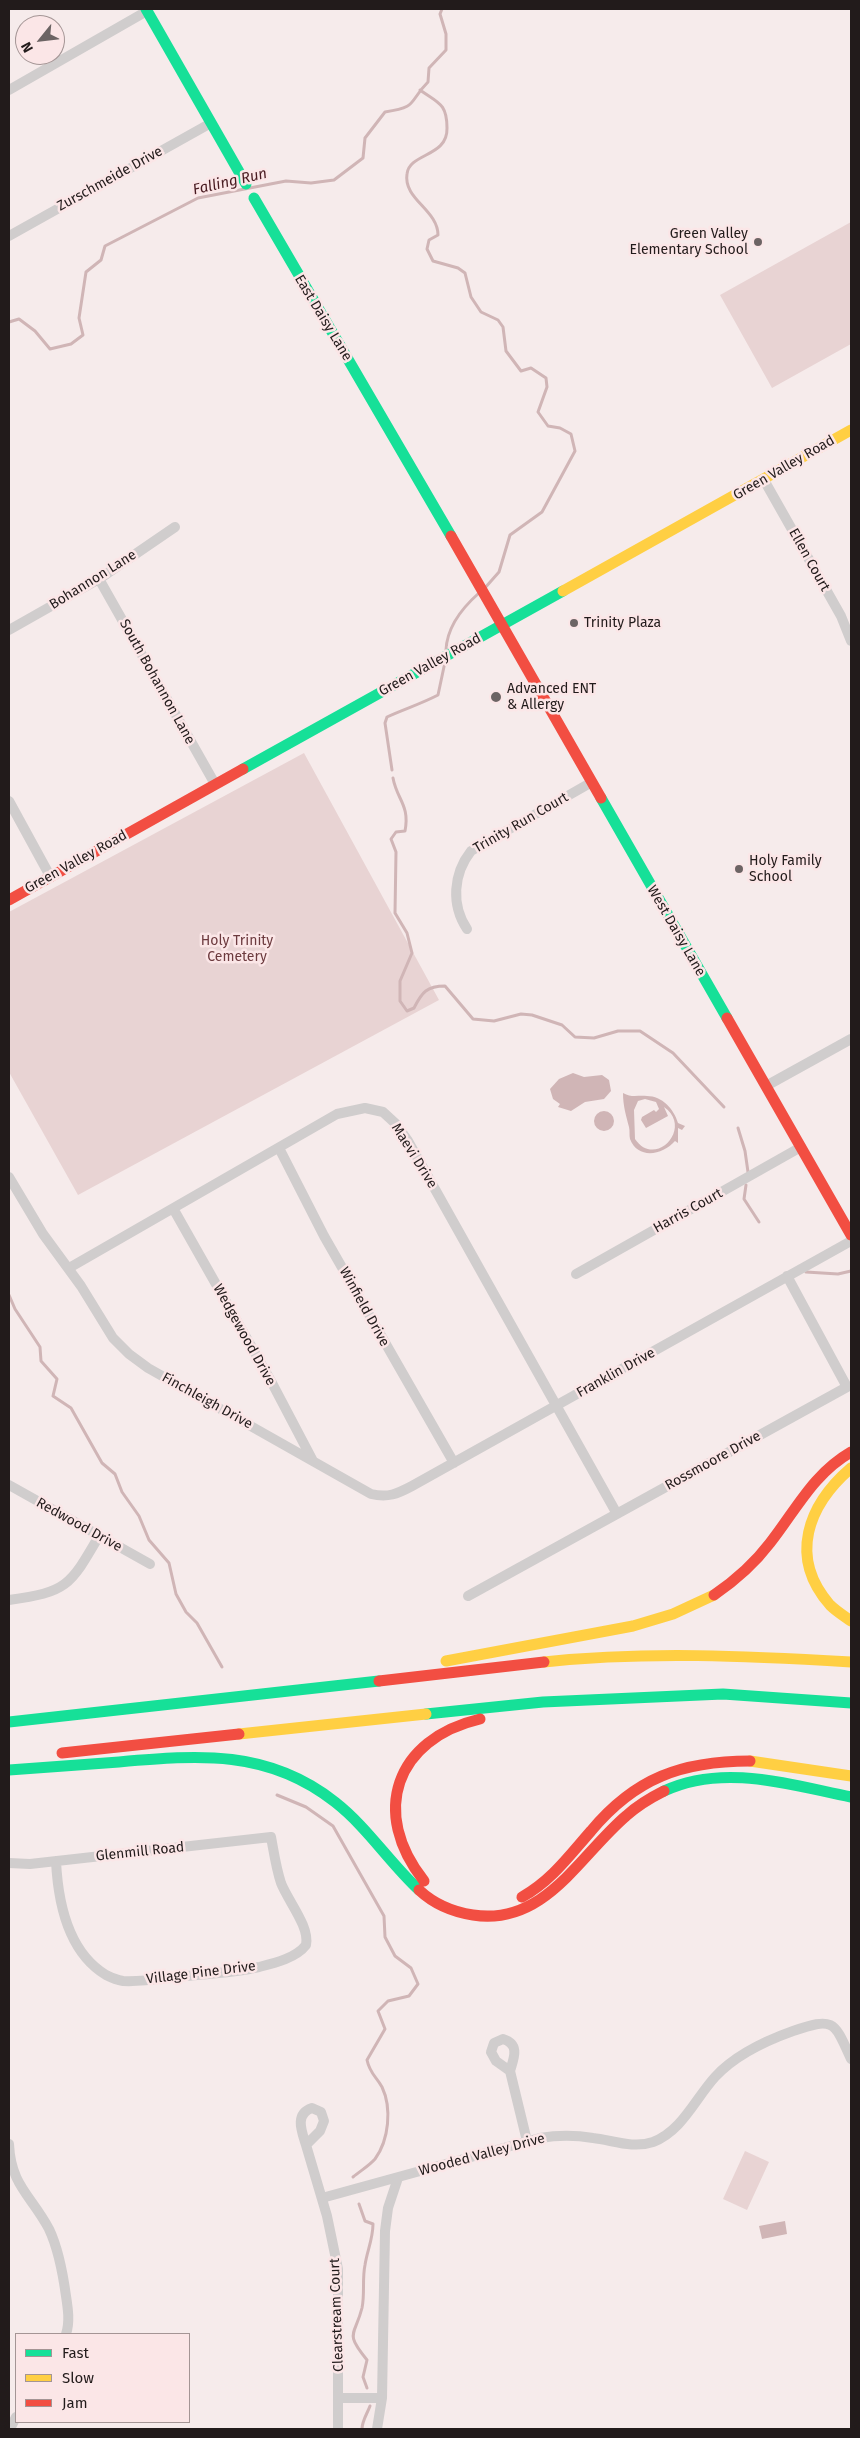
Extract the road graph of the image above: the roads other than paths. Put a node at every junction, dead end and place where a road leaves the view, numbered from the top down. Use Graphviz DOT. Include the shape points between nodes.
graph roads {
  1 [pos="146,10"];
  2 [pos="9,90"];
  3 [pos="211,123"];
  4 [pos="246,184"];
  5 [pos="254,198"];
  6 [pos="9,236"];
  7 [pos="851,430"];
  8 [pos="764,480"];
  9 [pos="175,527"];
  10 [pos="99,579"];
  11 [pos="501,627"];
  12 [pos="9,630"];
  13 [pos="851,640"];
  14 [pos="592,782"];
  15 [pos="215,784"];
  16 [pos="9,801"];
  17 [pos="50,876"];
  18 [pos="9,900"];
  19 [pos="467,929"];
  20 [pos="851,1039"];
  21 [pos="766,1086"];
  22 [pos="801,1147"];
  23 [pos="279,1148"];
  24 [pos="9,1177"];
  25 [pos="174,1210"];
  26 [pos="851,1235"];
  27 [pos="851,1241"];
  28 [pos="69,1268"];
  29 [pos="576,1274"];
  30 [pos="787,1276"];
  31 [pos="557,1406"];
  32 [pos="851,1452"];
  33 [pos="313,1462"];
  34 [pos="454,1463"];
  35 [pos="851,1468"];
  36 [pos="9,1486"];
  37 [pos="379,1496"];
  38 [pos="617,1514"];
  39 [pos="99,1536"];
  40 [pos="150,1564"];
  41 [pos="468,1596"];
  42 [pos="9,1600"];
  43 [pos="851,1622"];
  44 [pos="851,1662"];
  45 [pos="254,1694"];
  46 [pos="605,1698"];
  47 [pos="851,1703"];
  48 [pos="9,1722"];
  49 [pos="9,1759"];
  50 [pos="9,1770"];
  51 [pos="849,1775"];
  52 [pos="821,1792"];
  53 [pos="851,1798"];
  54 [pos="851,1803"];
  55 [pos="271,1837"];
  56 [pos="56,1861"];
  57 [pos="9,1863"];
  58 [pos="851,2059"];
  59 [pos="510,2071"];
  60 [pos="527,2141"];
  61 [pos="9,2144"];
  62 [pos="306,2145"];
  63 [pos="398,2178"];
  64 [pos="322,2198"];
  65 [pos="66,2333"];
  66 [pos="338,2398"];
  67 [pos="382,2398"];
  68 [pos="338,2429"];
  69 [pos="377,2429"];
  1 -- 2 [label="street"];
  1 -- 3 [label="main road, East Daisy Lane"];
  3 -- 4 [label="main road, East Daisy Lane"];
  3 -- 6 [label="street, Zurschmeide Drive"];
  4 -- 5 [label="street, East Daisy Lane"];
  5 -- 11 [label="main road, East Daisy Lane"];
  7 -- 8 [label="main road, Green Valley Road"];
  8 -- 11 [label="main road, Green Valley Road"];
  8 -- 13 [label="street, Ellen Court" via="841,616"];
  9 -- 10 [label="street, Bohannon Lane"];
  10 -- 12 [label="street, Bohannon Lane"];
  10 -- 15 [label="street, South Bohannon Lane"];
  11 -- 14 [label="main road, West Daisy Lane"];
  11 -- 15 [label="main road, Green Valley Road"];
  14 -- 19 [label="street, Trinity Run Court" via="470,851 460,869 456,900 459,916"];
  14 -- 21 [label="main road, West Daisy Lane"];
  15 -- 17 [label="main road, Green Valley Road"];
  16 -- 17 [label="street"];
  17 -- 18 [label="main road, Green Valley Road"];
  20 -- 21 [label="street"];
  21 -- 22 [label="main road, West Daisy Lane"];
  22 -- 26 [label="main road, West Daisy Lane"];
  22 -- 29 [label="street, Harris Court"];
  23 -- 25 [label="street, Maevi Drive"];
  23 -- 31 [label="street, Maevi Drive" via="347,1110 374,1109 390,1117 408,1140"];
  23 -- 34 [label="street, Winfield Drive" via="324,1236"];
  24 -- 28 [label="street, Finchleigh Drive" via="43,1234"];
  25 -- 28 [label="street, Maevi Drive"];
  25 -- 33 [label="street, Wedgewood Drive"];
  27 -- 30 [label="street, Franklin Drive"];
  28 -- 33 [label="street, Finchleigh Drive" via="106,1330 129,1354"];
  30 -- 31 [label="street, Franklin Drive"];
  30 -- 38 [label="street, Rossmoore Drive" via="848,1387"];
  31 -- 34 [label="street, Franklin Drive"];
  31 -- 38 [label="street, Maevi Drive"];
  32 -- 45 [label="main road" via="816,1478 769,1544 740,1576 716,1594 681,1612 634,1626"];
  33 -- 37 [label="street, Finchleigh Drive"];
  34 -- 37 [label="street, Franklin Drive" via="395,1495"];
  35 -- 43 [label="main road" via="839,1476 817,1504 807,1538 812,1574 820,1591 830,1606"];
  36 -- 39 [label="street, Redwood Drive"];
  38 -- 41 [label="street, Rossmoore Drive"];
  39 -- 40 [label="street, Redwood Drive"];
  39 -- 42 [label="street" via="75,1576 61,1588 43,1595"];
  44 -- 45 [label="main road" via="718,1654 591,1658"];
  45 -- 48 [label="main road"];
  46 -- 47 [label="main road" via="723,1694"];
  46 -- 49 [label="main road"];
  46 -- 51 [label="main road" via="461,1723 442,1731 425,1744 405,1770 396,1796 397,1835 403,1854 414,1871 428,1885 453,1899 480,1905 498,1904 516,1900 547,1881 613,1806 663,1773 700,1762 739,1760 781,1763"];
  50 -- 52 [label="main road" via="181,1757 237,1759 262,1764 311,1784 332,1799 428,1899 463,1914 482,1916 502,1916 539,1903 555,1892 626,1816 675,1786 693,1780 729,1776 765,1779"];
  52 -- 53 [label="main road"];
  52 -- 54 [label="main road"];
  55 -- 56 [label="street, Glenmill Road"];
  55 -- 56 [label="street, Village Pine Drive" via="282,1886 307,1933 306,1944 297,1954 280,1961 214,1973 124,1981 114,1980 95,1968 80,1951 65,1919"];
  56 -- 57 [label="street, Glenmill Road"];
  58 -- 60 [label="street, Wooded Valley Drive" via="842,2037 833,2026 827,2023 812,2025 765,2043 730,2063 709,2083 677,2126 652,2142 628,2144 562,2135"];
  59 -- 60 [label="street"];
  60 -- 63 [label="street, Wooded Valley Drive"];
  61 -- 65 [label="street" via="15,2178 49,2229 58,2254 68,2309"];
  62 -- 64 [label="street, Clearstream Court"];
  63 -- 64 [label="street, Wooded Valley Drive"];
  63 -- 67 [label="street" via="388,2208 385,2231"];
  64 -- 66 [label="street, Clearstream Court" via="338,2269"];
  66 -- 67 [label="street"];
  66 -- 68 [label="street, Clearstream Court"];
  67 -- 69 [label="street"];
}
